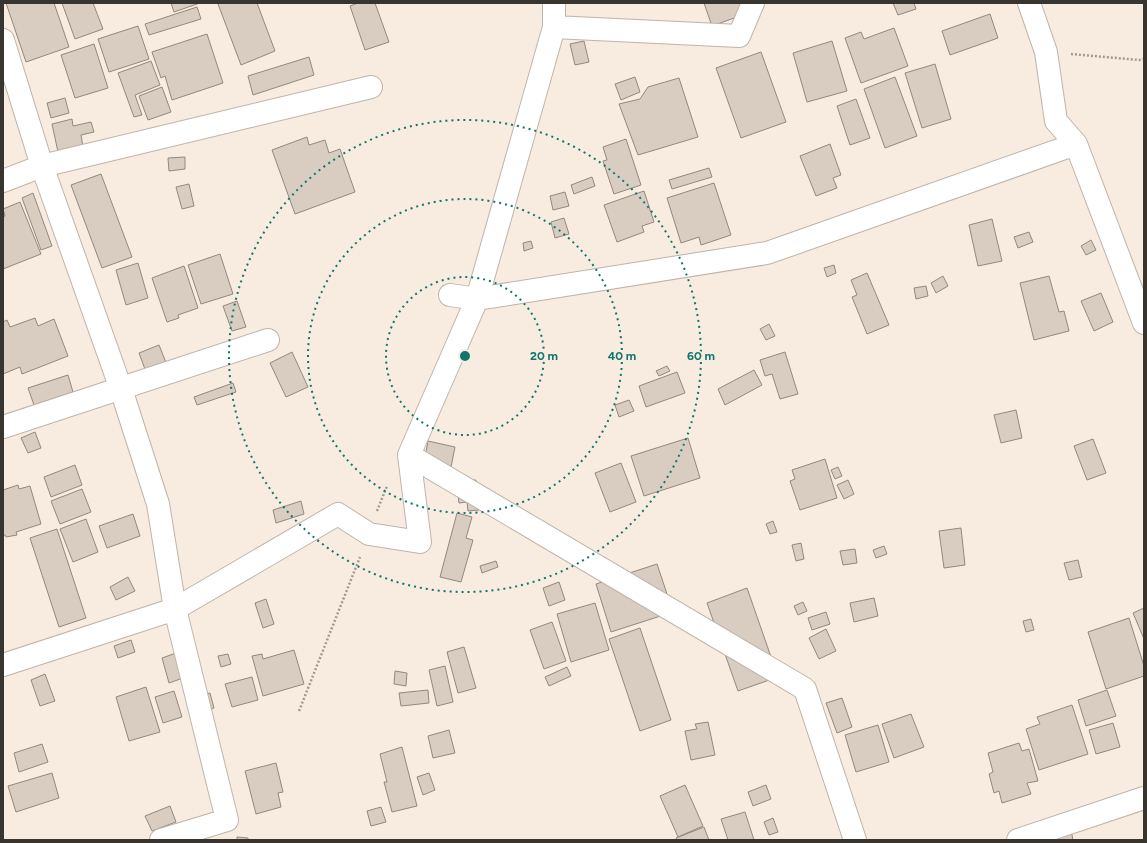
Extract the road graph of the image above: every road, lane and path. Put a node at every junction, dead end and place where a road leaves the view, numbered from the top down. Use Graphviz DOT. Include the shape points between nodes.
graph roads {
  1 [pos="554,3"];
  2 [pos="753,3"];
  3 [pos="1029,3"];
  4 [pos="554,27"];
  5 [pos="3,40"];
  6 [pos="1046,52"];
  7 [pos="1144,59"];
  8 [pos="371,87"];
  9 [pos="1076,144"];
  10 [pos="42,166"];
  11 [pos="3,182"];
  12 [pos="450,295"];
  13 [pos="477,299"];
  14 [pos="1144,323"];
  15 [pos="268,340"];
  16 [pos="121,389"];
  17 [pos="3,427"];
  18 [pos="409,455"];
  19 [pos="369,534"];
  20 [pos="175,609"];
  21 [pos="3,665"];
  22 [pos="299,711"];
  23 [pos="1144,798"];
  24 [pos="161,840"];
  25 [pos="855,840"];
  26 [pos="1018,840"];
  1 -- 4 [label="street"];
  2 -- 4 [label="street" via="739,36"];
  3 -- 6 [label="street"];
  4 -- 13 [label="street"];
  5 -- 10 [label="street"];
  6 -- 7 [label="path"];
  6 -- 9 [label="street" via="1056,121"];
  8 -- 10 [label="street"];
  9 -- 13 [label="street" via="767,253"];
  9 -- 14 [label="street"];
  10 -- 11 [label="street"];
  10 -- 16 [label="street"];
  12 -- 13 [label="street"];
  13 -- 18 [label="street"];
  15 -- 16 [label="street"];
  16 -- 17 [label="street"];
  16 -- 20 [label="street" via="158,504"];
  18 -- 19 [label="street" via="420,542"];
  18 -- 25 [label="street" via="805,689"];
  19 -- 20 [label="street" via="338,514"];
  19 -- 22 [label="path"];
  20 -- 21 [label="street"];
  20 -- 24 [label="street" via="227,820"];
  23 -- 26 [label="street"];
}
